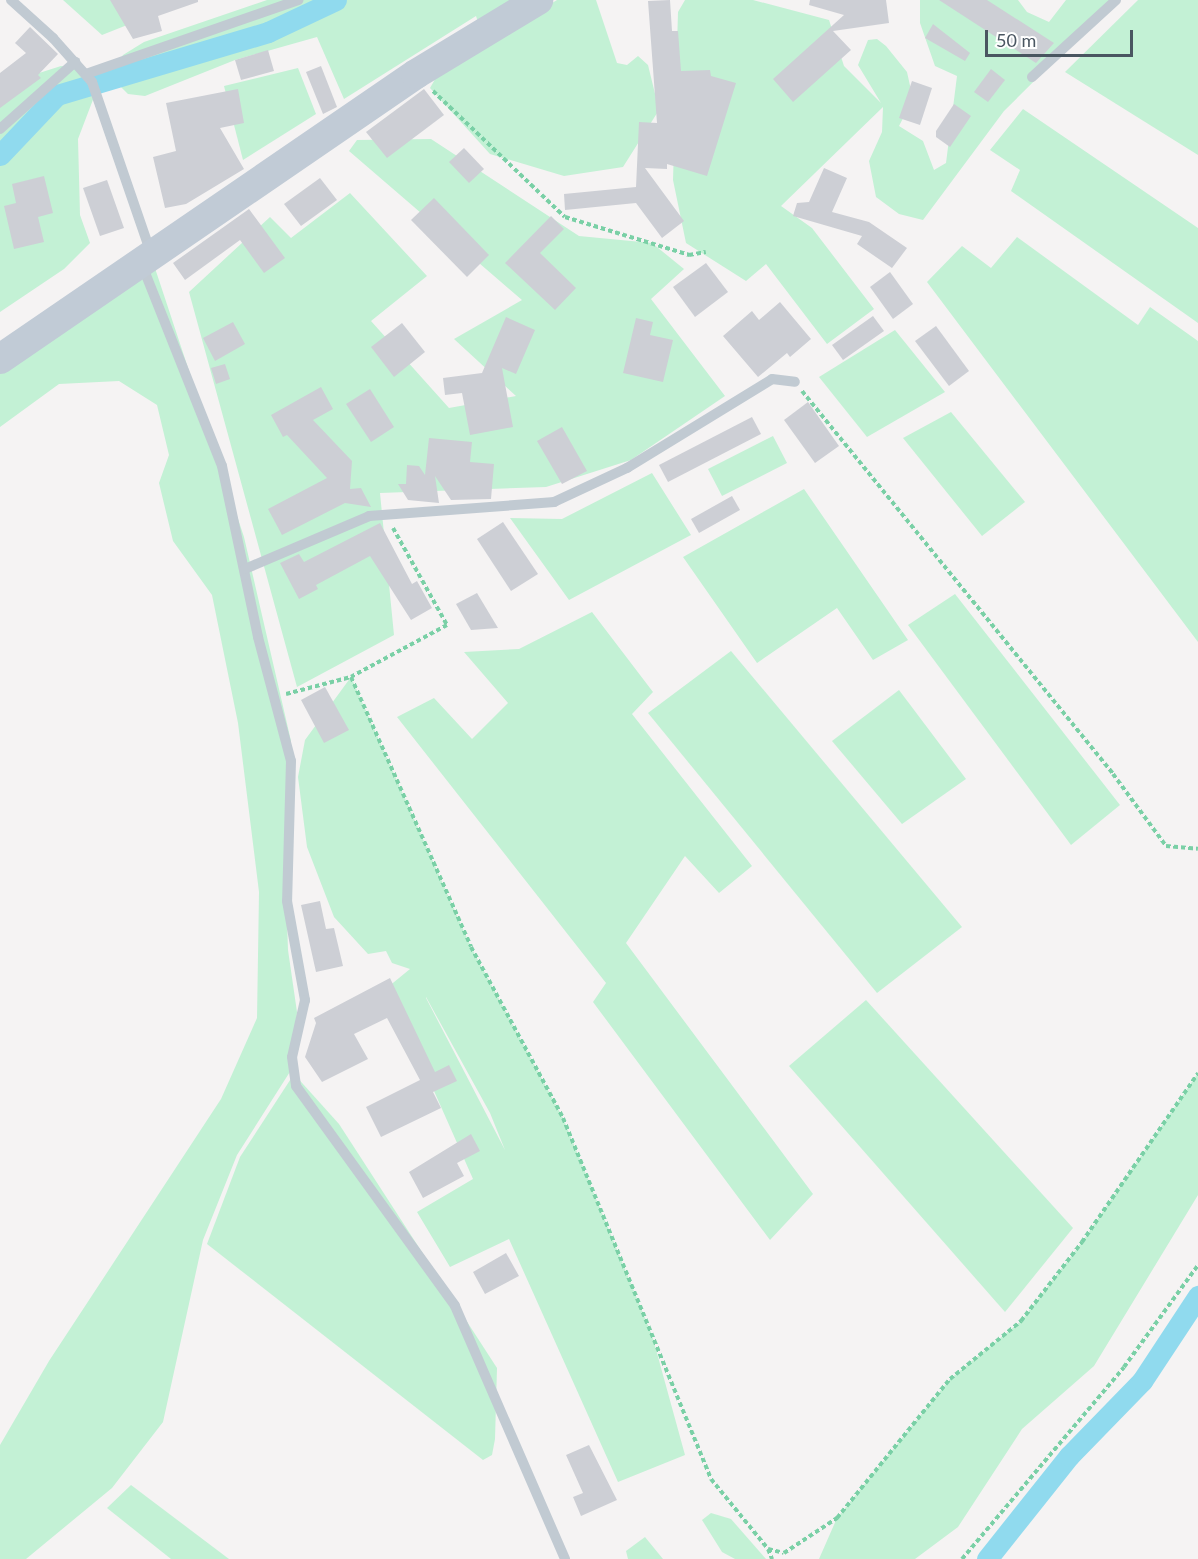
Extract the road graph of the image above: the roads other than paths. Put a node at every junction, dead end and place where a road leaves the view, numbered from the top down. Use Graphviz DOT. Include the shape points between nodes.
graph roads {
  1 [pos="11,0"];
  2 [pos="299,0"];
  3 [pos="538,0"];
  4 [pos="1116,0"];
  5 [pos="75,62"];
  6 [pos="1032,77"];
  7 [pos="89,78"];
  8 [pos="0,129"];
  9 [pos="146,258"];
  10 [pos="0,359"];
  11 [pos="795,382"];
  12 [pos="245,569"];
  13 [pos="566,1559"];
  1 -- 5 [label="lane"];
  2 -- 7 [label="lane"];
  3 -- 9 [label="street" via="416,74"];
  4 -- 6 [label="lane"];
  5 -- 7 [label="lane"];
  5 -- 8 [label="lane"];
  7 -- 9 [label="lane" via="107,115"];
  9 -- 10 [label="street"];
  9 -- 12 [label="lane" via="222,466"];
  11 -- 12 [label="lane" via="772,379 627,468 554,502 352,520"];
  12 -- 13 [label="lane" via="292,771 286,882 305,1000 292,1057 296,1086 455,1306"];
}
